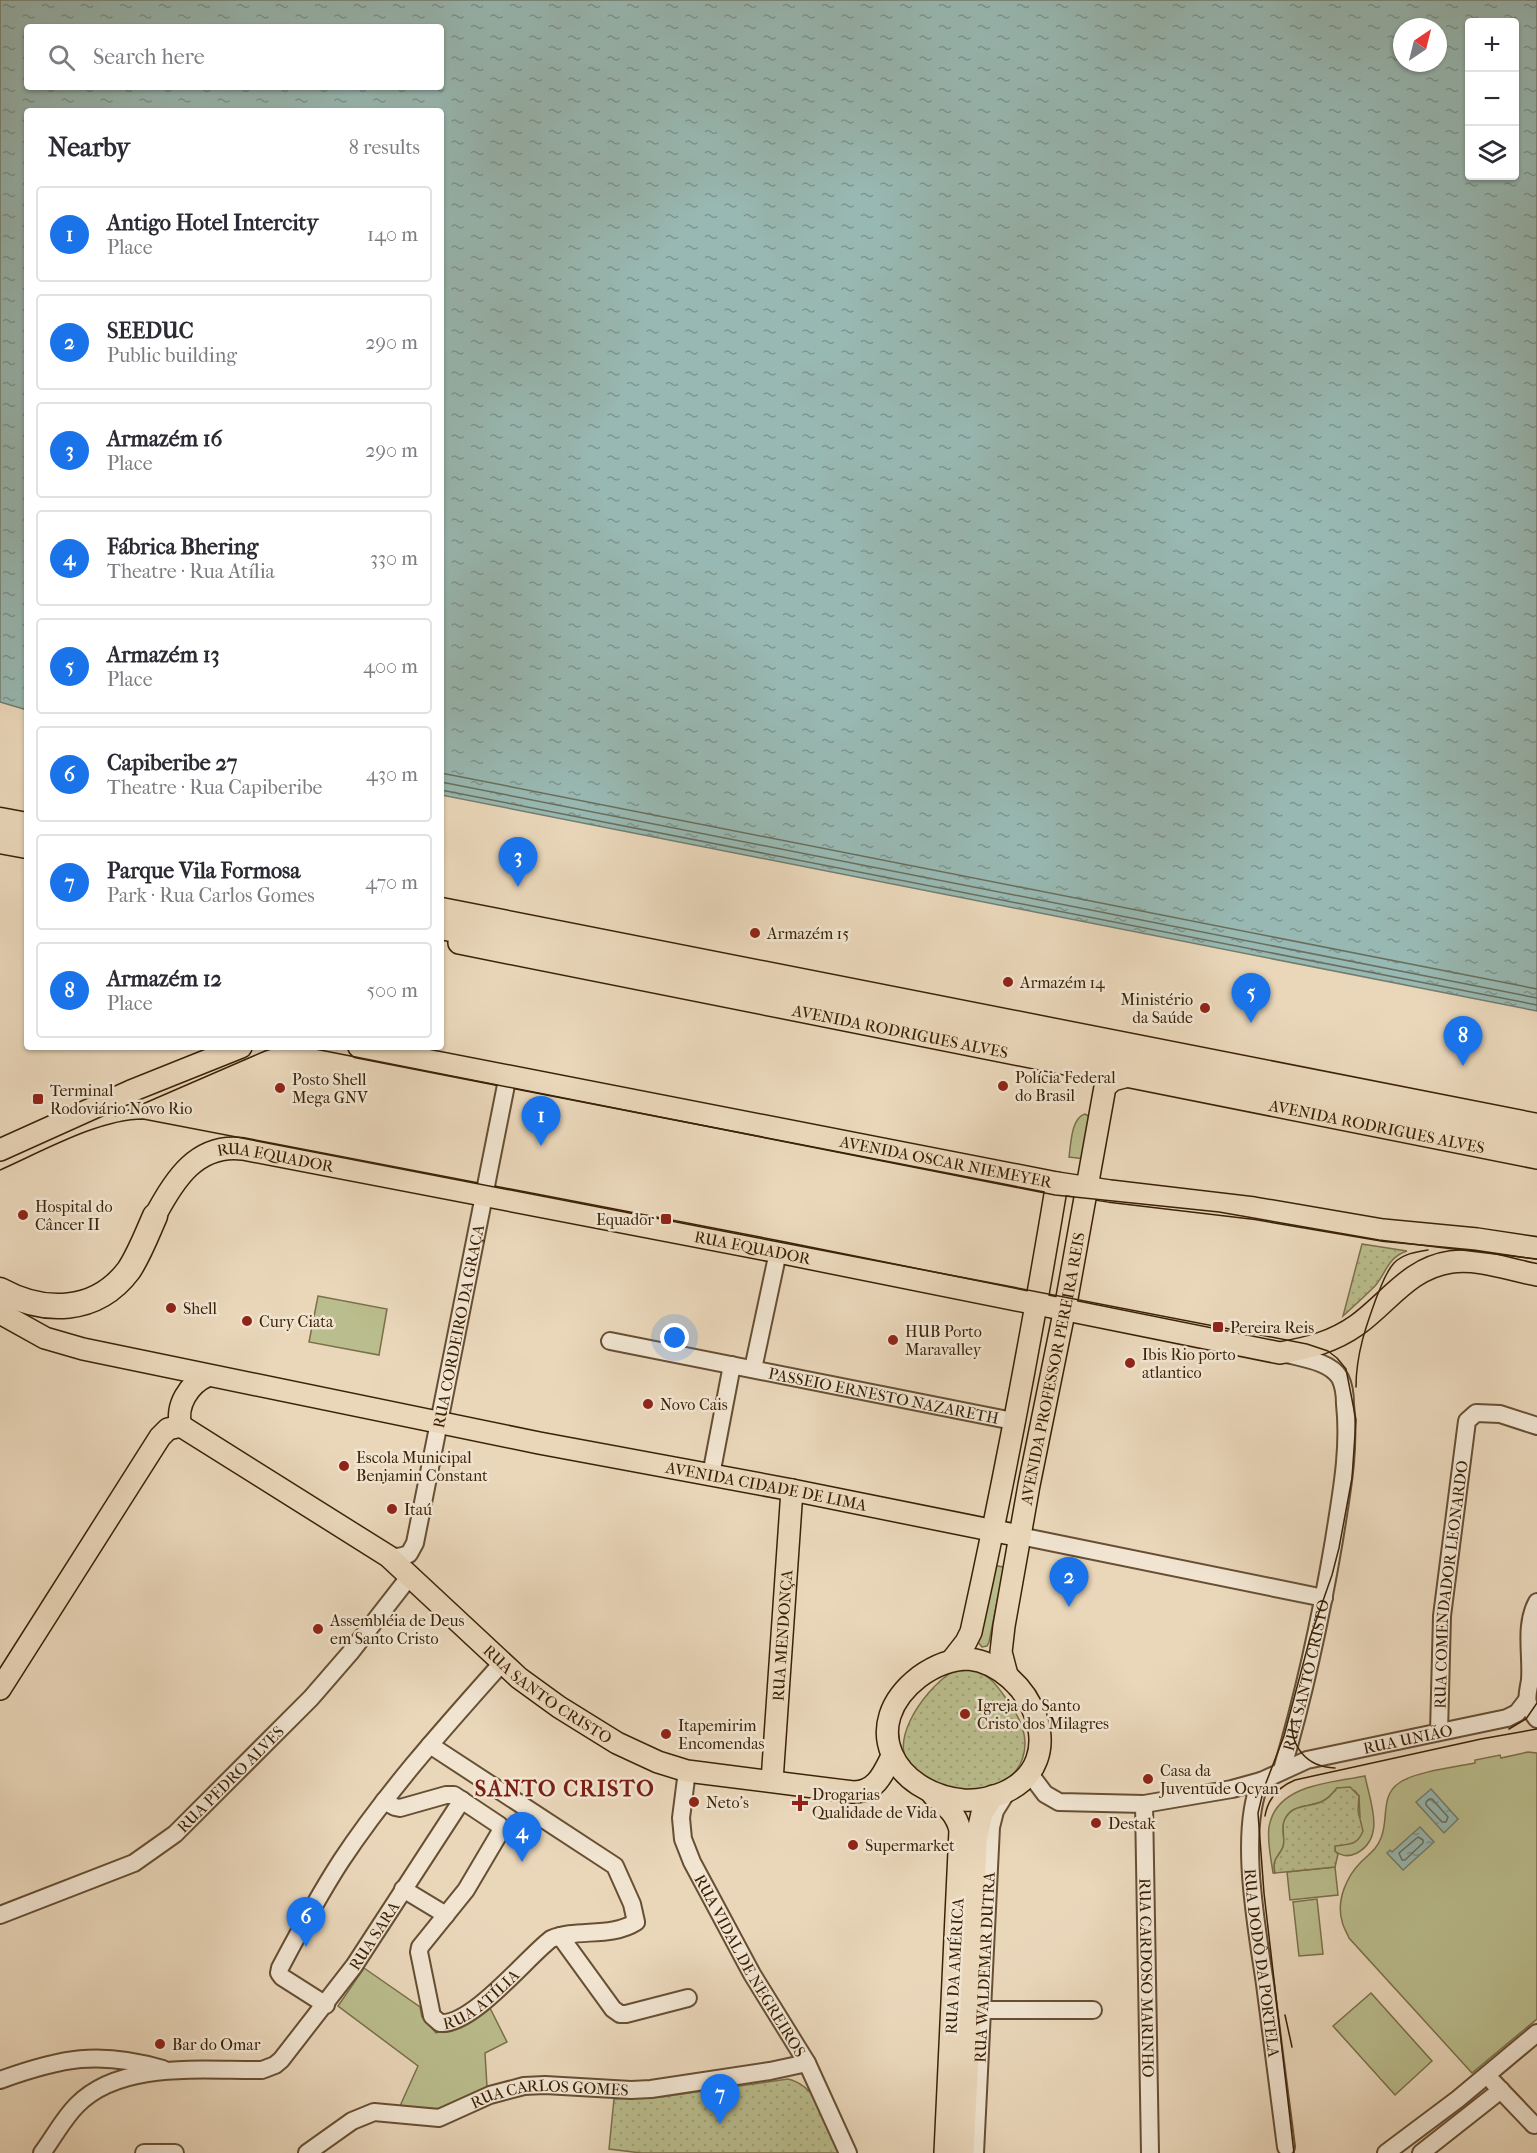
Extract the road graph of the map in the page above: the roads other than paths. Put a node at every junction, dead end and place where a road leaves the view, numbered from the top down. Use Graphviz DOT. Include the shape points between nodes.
graph roads {
  1 [pos="0,820"];
  2 [pos="24,824"];
  3 [pos="0,841"];
  4 [pos="24,845"];
  5 [pos="0,851"];
  6 [pos="24,855"];
  7 [pos="444,911"];
  8 [pos="444,928"];
  9 [pos="444,940"];
  10 [pos="234,1050"];
  11 [pos="375,1050"];
  12 [pos="508,1075"];
  13 [pos="1128,1076"];
  14 [pos="1426,1122"];
  15 [pos="1537,1126"];
  16 [pos="1401,1131"];
  17 [pos="1537,1144"];
  18 [pos="0,1150"];
  19 [pos="1537,1158"];
  20 [pos="1057,1183"];
  21 [pos="1088,1188"];
  22 [pos="483,1196"];
  23 [pos="155,1216"];
  24 [pos="1537,1248"];
  25 [pos="778,1252"];
  26 [pos="1537,1275"];
  27 [pos="0,1290"];
  28 [pos="1036,1304"];
  29 [pos="1065,1310"];
  30 [pos="0,1313"];
  31 [pos="610,1341"];
  32 [pos="1280,1353"];
  33 [pos="732,1365"];
  34 [pos="753,1370"];
  35 [pos="207,1376"];
  36 [pos="1013,1421"];
  37 [pos="438,1422"];
  38 [pos="181,1426"];
  39 [pos="1537,1426"];
  40 [pos="711,1475"];
  41 [pos="792,1490"];
  42 [pos="992,1531"];
  43 [pos="1020,1536"];
  44 [pos="388,1556"];
  45 [pos="410,1576"];
  46 [pos="1324,1598"];
  47 [pos="1537,1602"];
  48 [pos="952,1660"];
  49 [pos="502,1663"];
  50 [pos="1007,1675"];
  51 [pos="0,1689"];
  52 [pos="1531,1697"];
  53 [pos="1515,1714"];
  54 [pos="1537,1719"];
  55 [pos="1537,1730"];
  56 [pos="1438,1732"];
  57 [pos="430,1745"];
  58 [pos="892,1756"];
  59 [pos="1282,1770"];
  60 [pos="687,1771"];
  61 [pos="1030,1774"];
  62 [pos="772,1780"];
  63 [pos="1261,1781"];
  64 [pos="928,1791"];
  65 [pos="1002,1793"];
  66 [pos="462,1800"];
  67 [pos="384,1801"];
  68 [pos="1144,1804"];
  69 [pos="403,1889"];
  70 [pos="0,1915"];
  71 [pos="446,1915"];
  72 [pos="560,1936"];
  73 [pos="688,1998"];
  74 [pos="326,2005"];
  75 [pos="1093,2010"];
  76 [pos="976,2013"];
  77 [pos="1537,2033"];
  78 [pos="807,2063"];
  79 [pos="167,2070"];
  80 [pos="1486,2075"];
  81 [pos="0,2080"];
  82 [pos="1501,2090"];
  83 [pos="1534,2125"];
  84 [pos="53,2145"];
  85 [pos="1286,2147"];
  86 [pos="42,2153"];
  87 [pos="144,2153"];
  88 [pos="176,2153"];
  89 [pos="307,2153"];
  90 [pos="848,2153"];
  91 [pos="945,2153"];
  92 [pos="963,2153"];
  93 [pos="975,2153"];
  94 [pos="1150,2153"];
  95 [pos="1386,2153"];
  96 [pos="1421,2153"];
  1 -- 2 [label="highway"];
  3 -- 4 [label="highway"];
  5 -- 6 [label="highway"];
  7 -- 15 [label="highway, AVENIDA RODRIGUES ALVES"];
  8 -- 14 [label="highway, AVENIDA RODRIGUES ALVES"];
  9 -- 13 [label="main road, AVENIDA RODRIGUES ALVES"];
  10 -- 18 [label="main road"];
  11 -- 12 [label="main road, AVENIDA OSCAR NIEMEYER"];
  12 -- 20 [label="main road, AVENIDA OSCAR NIEMEYER"];
  12 -- 22 [label="street, RUA CORDEIRO DA GRAÇA"];
  13 -- 16 [label="main road, AVENIDA RODRIGUES ALVES"];
  13 -- 21 [label="main road, AVENIDA PROFESSOR PEREIRA REIS" via="1105,1087"];
  14 -- 16 [label="main road"];
  14 -- 17 [label="highway, AVENIDA RODRIGUES ALVES"];
  16 -- 19 [label="main road, AVENIDA RODRIGUES ALVES"];
  20 -- 21 [label="main road, AVENIDA OSCAR NIEMEYER"];
  20 -- 28 [label="main road, AVENIDA PROFESSOR PEREIRA REIS"];
  21 -- 24 [label="main road, AVENIDA OSCAR NIEMEYER"];
  21 -- 29 [label="main road, AVENIDA PROFESSOR PEREIRA REIS"];
  22 -- 23 [label="main road, RUA EQUADOR" via="228,1148 207,1154 182,1172"];
  22 -- 25 [label="main road, RUA EQUADOR"];
  22 -- 37 [label="street, RUA CORDEIRO DA GRAÇA"];
  23 -- 27 [label="highway" via="129,1269 91,1300 44,1306"];
  25 -- 28 [label="main road, RUA EQUADOR"];
  25 -- 34 [label="street, PASSEIO ERNESTO NAZARETH"];
  26 -- 32 [label="main road, RUA EQUADOR" via="1469,1262 1440,1264 1408,1280 1370,1315 1332,1340"];
  28 -- 29 [label="main road, RUA EQUADOR"];
  28 -- 36 [label="main road, AVENIDA PROFESSOR PEREIRA REIS"];
  29 -- 32 [label="main road, RUA EQUADOR"];
  29 -- 43 [label="main road, AVENIDA PROFESSOR PEREIRA REIS"];
  30 -- 35 [label="main road, AVENIDA CIDADE DE LIMA" via="61,1344"];
  31 -- 33 [label="street, PASSEIO ERNESTO NAZARETH"];
  32 -- 46 [label="street, RUA SANTO CRISTO" via="1330,1368 1339,1376 1344,1391 1346,1454"];
  33 -- 34 [label="street, PASSEIO ERNESTO NAZARETH"];
  33 -- 40 [label="street"];
  34 -- 36 [label="street, PASSEIO ERNESTO NAZARETH"];
  35 -- 37 [label="main road, AVENIDA CIDADE DE LIMA"];
  35 -- 38 [label="main road" via="186,1395 179,1414"];
  36 -- 42 [label="main road, AVENIDA PROFESSOR PEREIRA REIS"];
  37 -- 40 [label="main road, AVENIDA CIDADE DE LIMA"];
  37 -- 44 [label="street, RUA CORDEIRO DA GRAÇA" via="413,1548 404,1556"];
  38 -- 44 [label="main road, RUA SANTO CRISTO"];
  38 -- 51 [label="main road" via="168,1429 160,1437"];
  39 -- 56 [label="street, RUA COMENDADOR LEONARDO" via="1500,1414 1476,1413 1467,1421 1442,1616"];
  40 -- 41 [label="main road, AVENIDA CIDADE DE LIMA"];
  41 -- 42 [label="main road, AVENIDA CIDADE DE LIMA"];
  41 -- 62 [label="main road, RUA MENDONÇA"];
  42 -- 43 [label="main road, AVENIDA CIDADE DE LIMA"];
  42 -- 48 [label="main road, AVENIDA PROFESSOR PEREIRA REIS" via="971,1632"];
  43 -- 46 [label="street, AVENIDA CIDADE DE LIMA"];
  43 -- 50 [label="main road, AVENIDA PROFESSOR PEREIRA REIS" via="1002,1642"];
  44 -- 45 [label="main road, RUA SANTO CRISTO"];
  45 -- 49 [label="main road, RUA SANTO CRISTO"];
  45 -- 70 [label="street, RUA PEDRO ALVES" via="311,1698 175,1834 134,1863"];
  46 -- 59 [label="street, RUA SANTO CRISTO"];
  47 -- 52 [label="street" via="1530,1624"];
  48 -- 50 [label="main road" via="982,1661"];
  48 -- 58 [label="main road" via="920,1676 896,1702 888,1731"];
  49 -- 57 [label="street"];
  49 -- 60 [label="main road, RUA SANTO CRISTO" via="595,1731 658,1762"];
  50 -- 61 [label="main road" via="1027,1701 1039,1726 1040,1746"];
  52 -- 53 [label="street"];
  52 -- 54 [label="street"];
  53 -- 55 [label="street"];
  53 -- 56 [label="street, RUA UNIÃO"];
  56 -- 59 [label="street, RUA UNIÃO" via="1307,1760"];
  57 -- 67 [label="street"];
  57 -- 72 [label="street, RUA ATÍLIA" via="615,1866 636,1922 606,1931"];
  58 -- 62 [label="main road, RUA SANTO CRISTO" via="877,1782 863,1791"];
  58 -- 64 [label="main road" via="909,1778"];
  59 -- 63 [label="street, RUA SANTO CRISTO"];
  60 -- 62 [label="main road, RUA SANTO CRISTO"];
  60 -- 78 [label="street, RUA VIDAL DE NEGREIROS" via="681,1818 683,1839 692,1862 752,1974"];
  61 -- 65 [label="main road"];
  61 -- 68 [label="street, RUA SANTO CRISTO" via="1041,1790 1059,1803"];
  63 -- 68 [label="street, RUA SANTO CRISTO"];
  63 -- 85 [label="street, RUA DODÔ DA PORTELA" via="1251,1813 1251,1856"];
  64 -- 65 [label="main road" via="964,1800"];
  64 -- 91 [label="main road, RUA DA AMÉRICA" via="952,1812 960,1830"];
  65 -- 76 [label="main road" via="982,1813 977,1832"];
  66 -- 67 [label="street" via="449,1794 397,1808"];
  66 -- 69 [label="street, RUA SARA"];
  66 -- 71 [label="street, RUA ATÍLIA" via="502,1831"];
  67 -- 74 [label="street" via="340,1862 279,1970 282,1977"];
  68 -- 94 [label="street, RUA CARDOSO MARINHO"];
  69 -- 71 [label="street"];
  69 -- 74 [label="street, RUA SARA"];
  71 -- 72 [label="street, RUA ATÍLIA" via="422,1942 419,1952 432,2016 440,2023 464,2016 498,1990 544,1944"];
  72 -- 73 [label="street" via="620,2014"];
  74 -- 79 [label="street, RUA SARA" via="281,2060 268,2068"];
  75 -- 76 [label="street"];
  76 -- 92 [label="main road"];
  76 -- 93 [label="street, RUA WALDEMAR DUTRA"];
  77 -- 80 [label="street"];
  78 -- 89 [label="street, RUA CARLOS GOMES" via="651,2089 524,2086 490,2094 440,2118 374,2112 352,2121"];
  78 -- 90 [label="street, RUA VIDAL DE NEGREIROS"];
  79 -- 81 [label="street" via="120,2059 70,2060 52,2062"];
  79 -- 84 [label="street, RUA SARA" via="119,2080 95,2092 67,2116"];
  80 -- 82 [label="street"];
  80 -- 95 [label="street"];
  82 -- 83 [label="street"];
  82 -- 96 [label="street"];
  84 -- 86 [label="street, RUA SARA"];
  87 -- 88 [label="street"];
}
